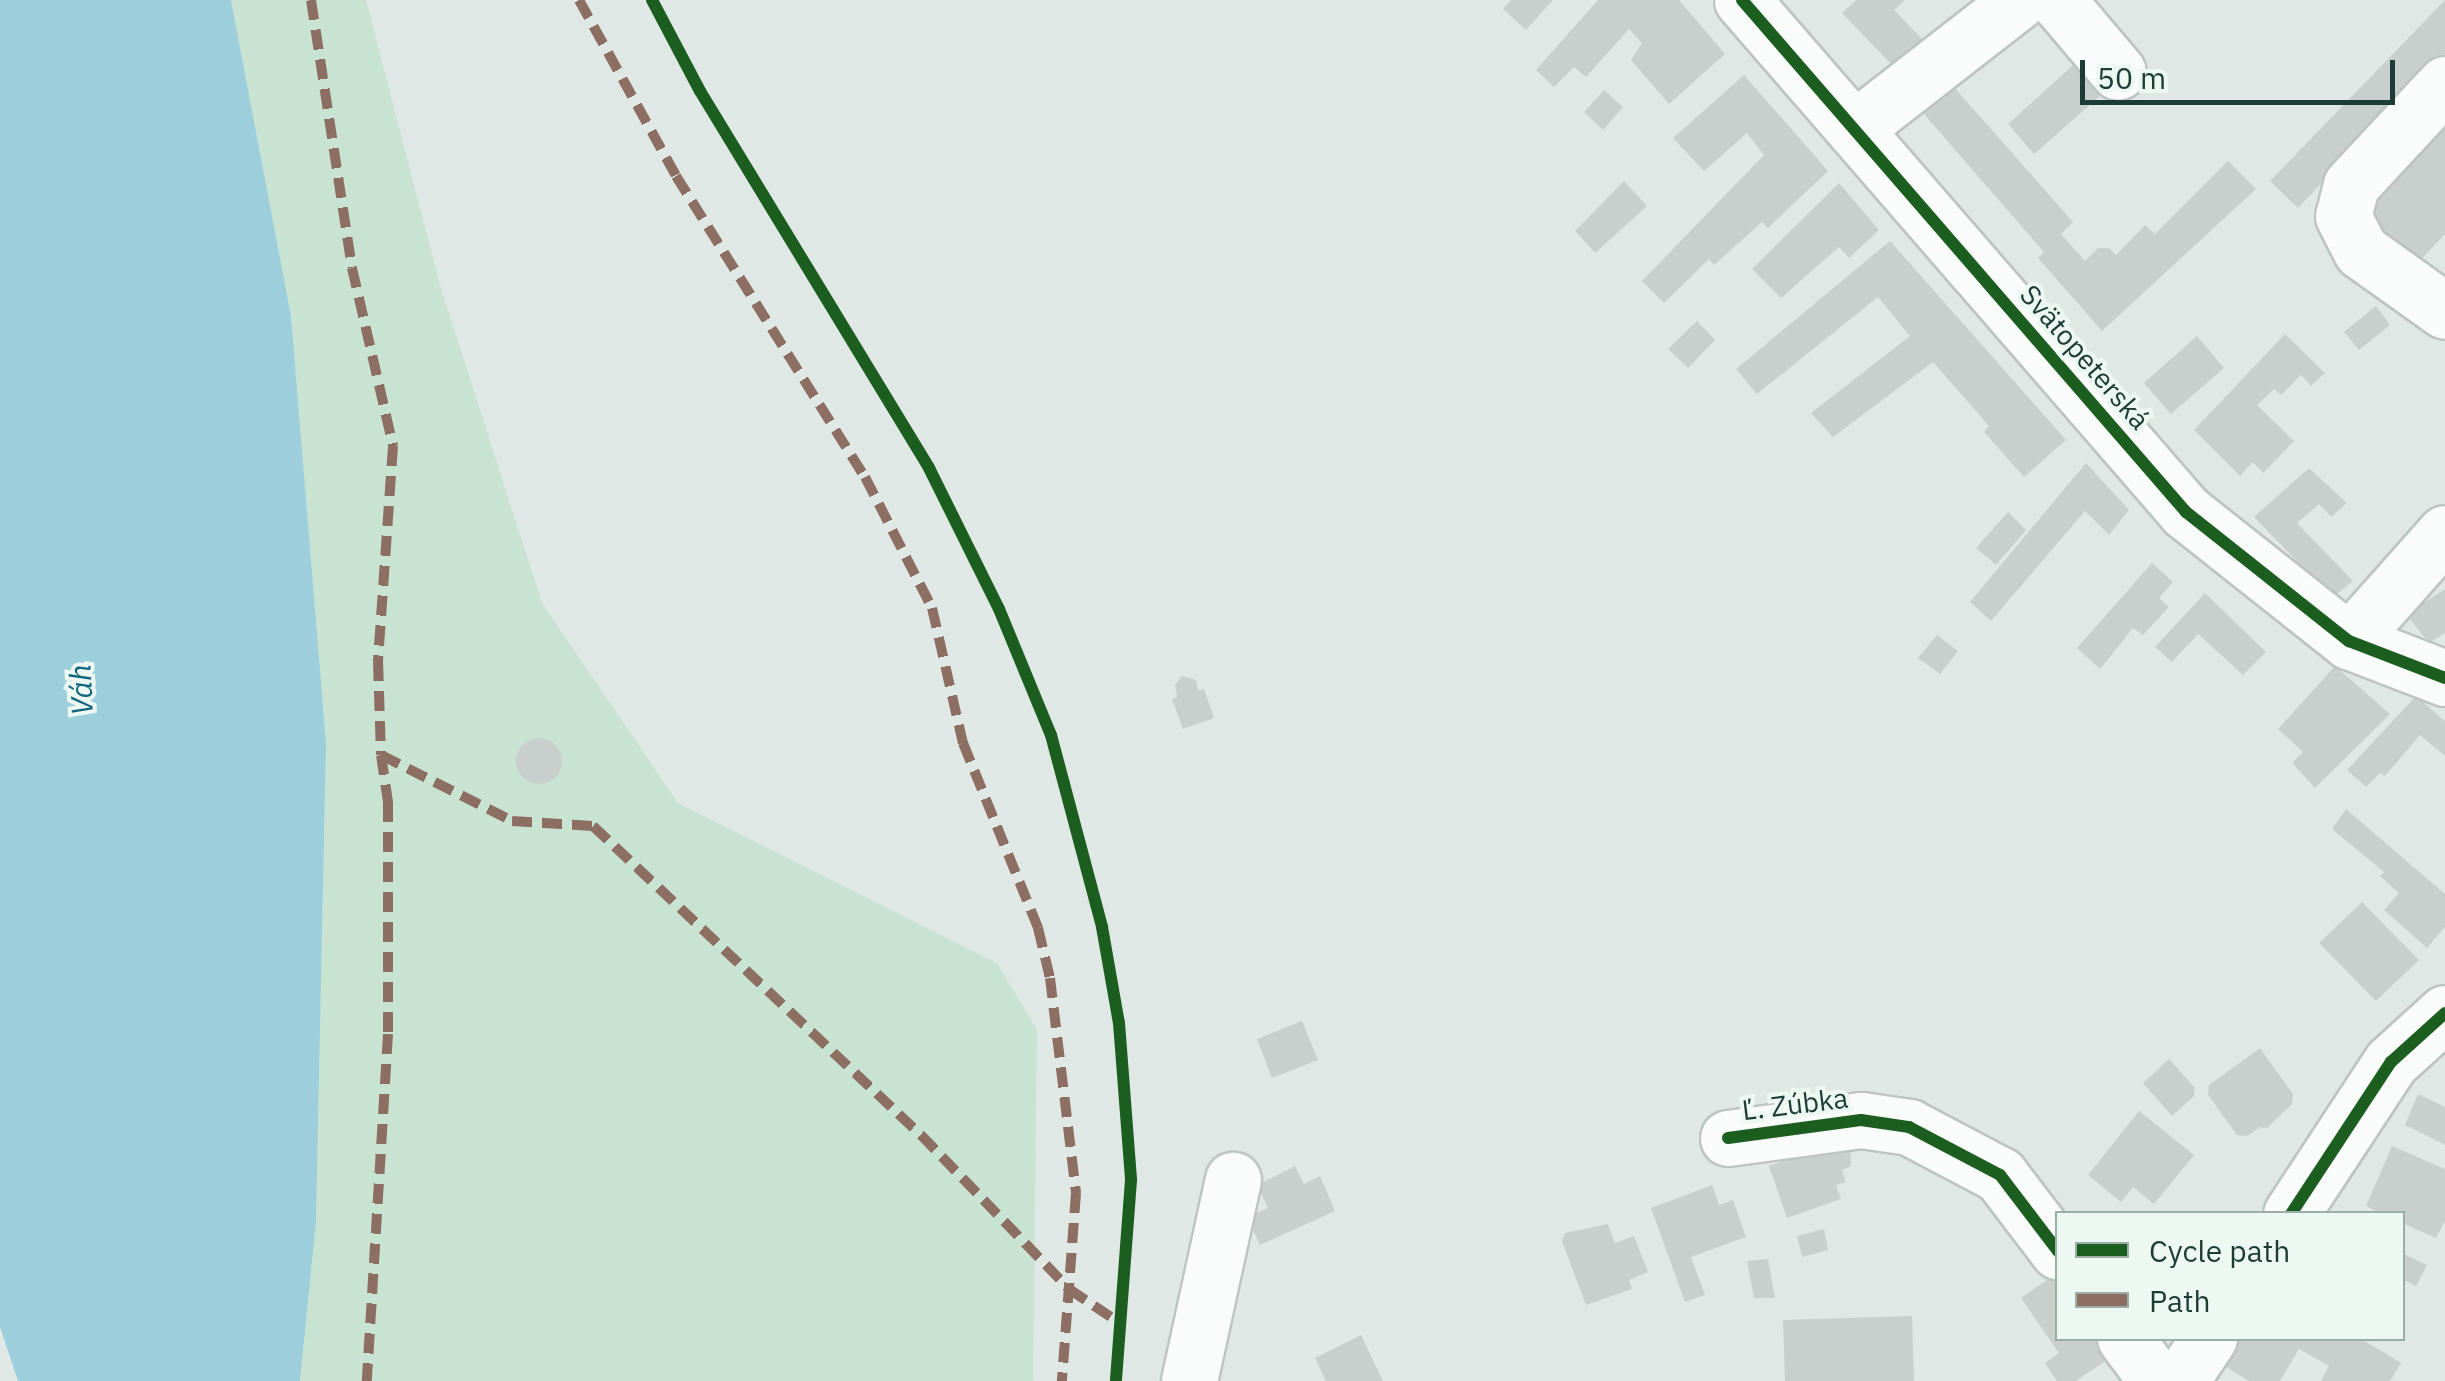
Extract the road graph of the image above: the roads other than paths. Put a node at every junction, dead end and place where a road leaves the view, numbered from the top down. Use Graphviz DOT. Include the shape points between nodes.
graph roads {
  1 [pos="1742,0"];
  2 [pos="2020,0"];
  3 [pos="2058,0"];
  4 [pos="2118,72"];
  5 [pos="2445,84"];
  6 [pos="1854,129"];
  7 [pos="2445,311"];
  8 [pos="2445,533"];
  9 [pos="2349,642"];
  10 [pos="2445,678"];
  11 [pos="2445,1013"];
  12 [pos="1728,1138"];
  13 [pos="1233,1180"];
  14 [pos="2293,1211"];
  15 [pos="2055,1246"];
  16 [pos="2127,1341"];
  17 [pos="2206,1341"];
  18 [pos="1189,1381"];
  19 [pos="2157,1381"];
  20 [pos="2180,1381"];
  1 -- 6 [label="street, Svätopeterská"];
  2 -- 6 [label="street"];
  3 -- 4 [label="street"];
  5 -- 7 [label="street" via="2351,185 2343,216 2362,250"];
  6 -- 9 [label="street, Svätopeterská" via="2186,512"];
  8 -- 9 [label="street"];
  9 -- 10 [label="street, Svätopeterská"];
  11 -- 14 [label="street" via="2391,1062"];
  12 -- 15 [label="street, Ľ. Zúbka" via="1861,1120 1908,1126 2000,1175"];
  13 -- 18 [label="street"];
  16 -- 19 [label="street"];
  17 -- 20 [label="street"];
}
